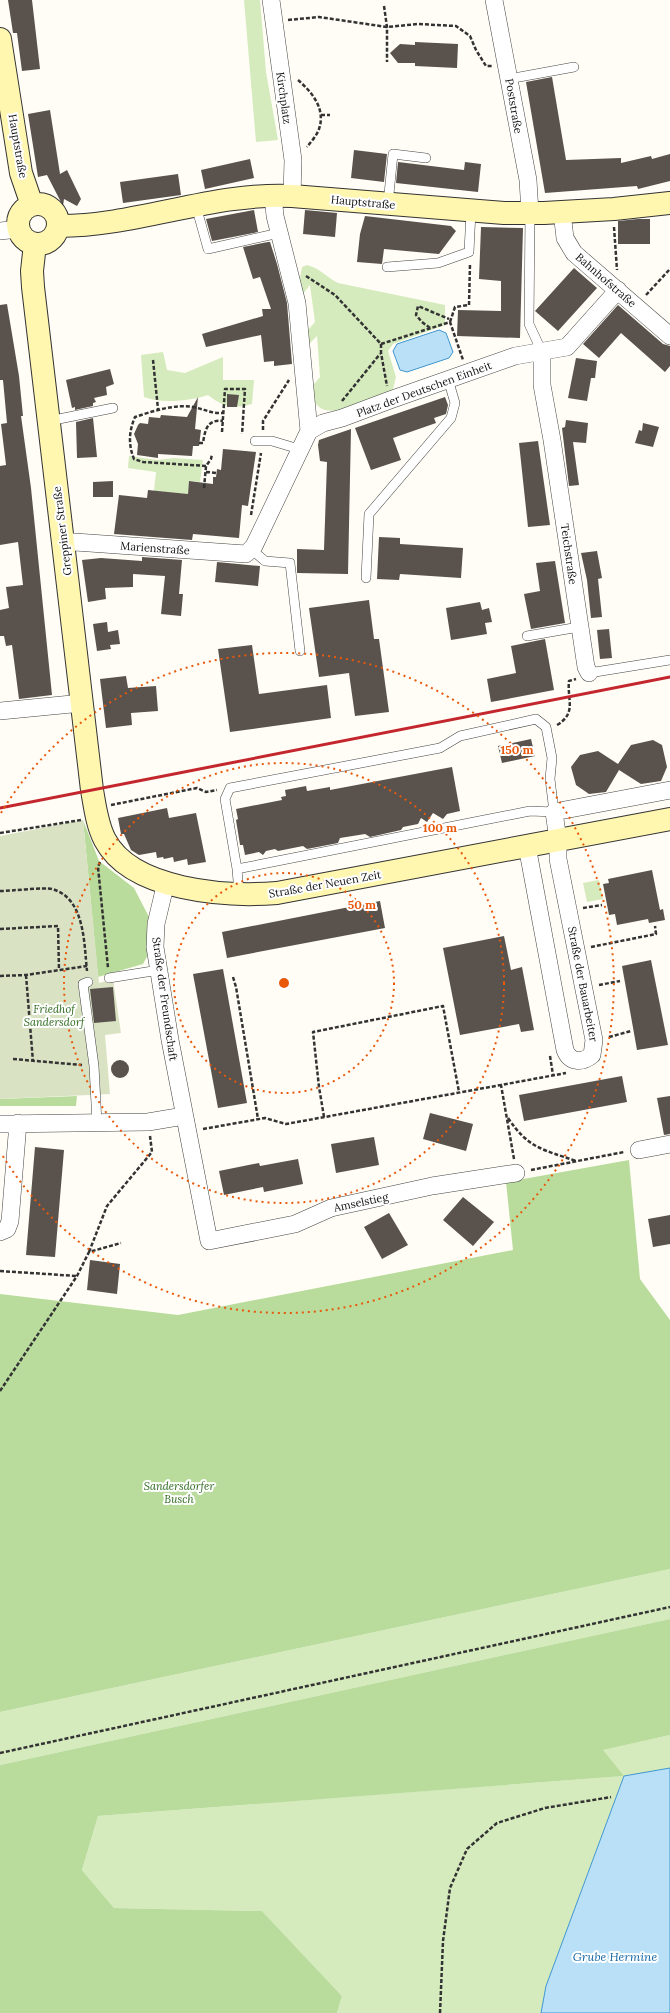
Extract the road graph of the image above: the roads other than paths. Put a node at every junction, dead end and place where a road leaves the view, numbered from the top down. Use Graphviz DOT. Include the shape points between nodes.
graph roads {
  1 [pos="271,0"];
  2 [pos="494,0"];
  3 [pos="0,39"];
  4 [pos="574,67"];
  5 [pos="508,78"];
  6 [pos="426,158"];
  7 [pos="283,195"];
  8 [pos="670,203"];
  9 [pos="388,204"];
  10 [pos="32,205"];
  11 [pos="196,206"];
  12 [pos="471,211"];
  13 [pos="562,212"];
  14 [pos="530,213"];
  15 [pos="59,226"];
  16 [pos="9,230"];
  17 [pos="279,233"];
  18 [pos="35,244"];
  19 [pos="387,267"];
  20 [pos="613,287"];
  21 [pos="669,332"];
  22 [pos="542,352"];
  23 [pos="448,379"];
  24 [pos="113,408"];
  25 [pos="49,421"];
  26 [pos="309,431"];
  27 [pos="258,441"];
  28 [pos="299,449"];
  29 [pos="63,544"];
  30 [pos="249,552"];
  31 [pos="366,578"];
  32 [pos="579,627"];
  33 [pos="527,636"];
  34 [pos="300,651"];
  35 [pos="670,660"];
  36 [pos="589,673"];
  37 [pos="82,703"];
  38 [pos="0,711"];
  39 [pos="670,790"];
  40 [pos="554,812"];
  41 [pos="96,813"];
  42 [pos="670,819"];
  43 [pos="558,840"];
  44 [pos="527,846"];
  45 [pos="236,869"];
  46 [pos="166,882"];
  47 [pos="239,895"];
  48 [pos="159,970"];
  49 [pos="109,978"];
  50 [pos="88,982"];
  51 [pos="18,1123"];
  52 [pos="97,1123"];
  53 [pos="0,1124"];
  54 [pos="186,1124"];
  55 [pos="670,1144"];
  56 [pos="639,1150"];
  57 [pos="516,1173"];
  58 [pos="0,1232"];
  59 [pos="209,1241"];
  1 -- 7 [label="street, Kirchplatz" via="294,173"];
  2 -- 5 [label="street, Poststraße"];
  3 -- 10 [label="street, Hauptstraße" via="21,173"];
  4 -- 5 [label="lane"];
  5 -- 14 [label="street, Poststraße" via="528,180"];
  6 -- 9 [label="lane" via="393,154"];
  7 -- 9 [label="street, Hauptstraße"];
  7 -- 11 [label="street, Hauptstraße" via="241,198"];
  7 -- 17 [label="street" via="275,214"];
  8 -- 13 [label="street, Hauptstraße"];
  9 -- 12 [label="street, Hauptstraße"];
  10 -- 15 [label="street" via="42,204 51,208 57,216"];
  10 -- 16 [label="street" via="20,214"];
  11 -- 15 [label="street, Hauptstraße" via="98,225"];
  11 -- 17 [label="lane" via="208,250"];
  12 -- 14 [label="street, Hauptstraße"];
  12 -- 19 [label="lane" via="469,252 438,263"];
  13 -- 14 [label="street, Hauptstraße"];
  13 -- 20 [label="street, Bahnhofstraße" via="563,230 568,245"];
  14 -- 22 [label="lane, Teichstraße" via="528,324"];
  15 -- 18 [label="street" via="51,240 45,244"];
  16 -- 18 [label="street"];
  17 -- 26 [label="street" via="297,303"];
  18 -- 25 [label="street, Greppiner Straße" via="33,287"];
  20 -- 21 [label="street, Bahnhofstraße"];
  20 -- 22 [label="street" via="567,347"];
  22 -- 23 [label="street, Platz der Deutschen Einheit" via="515,356"];
  22 -- 32 [label="street, Teichstraße" via="542,385"];
  23 -- 26 [label="street, Platz der Deutschen Einheit" via="323,423"];
  23 -- 31 [label="lane" via="455,403 451,418 369,514"];
  24 -- 25 [label="lane"];
  25 -- 29 [label="street, Greppiner Straße"];
  26 -- 28 [label="street"];
  27 -- 28 [label="lane" via="272,441"];
  28 -- 30 [label="street"];
  29 -- 30 [label="street, Marienstraße" via="75,542"];
  29 -- 37 [label="street, Greppiner Straße"];
  30 -- 34 [label="lane" via="265,561 290,563"];
  32 -- 33 [label="lane"];
  32 -- 36 [label="street, Teichstraße"];
  35 -- 36 [label="lane"];
  37 -- 38 [label="street"];
  37 -- 41 [label="street, Greppiner Straße"];
  39 -- 40 [label="street"];
  40 -- 43 [label="street"];
  40 -- 45 [label="lane" via="530,811"];
  40 -- 45 [label="lane" via="550,779 552,758 546,727 536,719 460,736 440,748 230,788 225,799"];
  41 -- 46 [label="street, Straße der Neuen Zeit" via="105,840 120,859 131,868"];
  42 -- 43 [label="street, Straße der Neuen Zeit"];
  43 -- 44 [label="street, Straße der Neuen Zeit"];
  43 -- 44 [label="street, Straße der Bauarbeiter" via="558,859 594,1040 592,1055 587,1059 573,1060 568,1057 565,1050"];
  44 -- 47 [label="street, Straße der Neuen Zeit" via="293,891"];
  45 -- 47 [label="lane"];
  46 -- 47 [label="street, Straße der Neuen Zeit" via="193,889"];
  46 -- 48 [label="street, Straße der Freundschaft" via="156,924 155,947"];
  48 -- 49 [label="lane"];
  48 -- 54 [label="street, Straße der Freundschaft"];
  50 -- 52 [label="lane" via="83,984 94,1066"];
  51 -- 52 [label="street"];
  51 -- 53 [label="street"];
  51 -- 58 [label="street" via="10,1221 6,1229"];
  52 -- 54 [label="street"];
  54 -- 59 [label="street, Straße der Freundschaft"];
  55 -- 56 [label="street"];
  57 -- 59 [label="street, Amselstieg" via="432,1186 331,1208 295,1224"];
}
